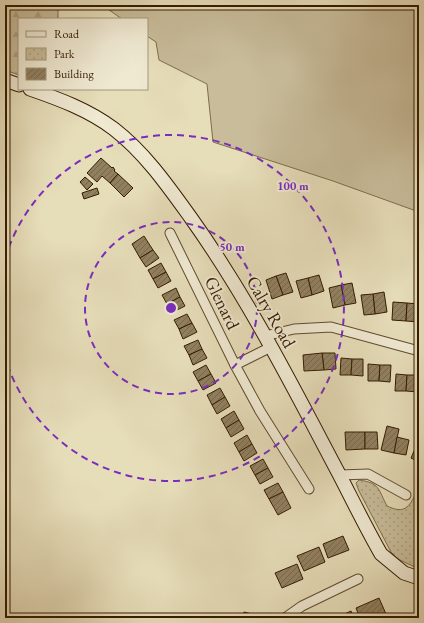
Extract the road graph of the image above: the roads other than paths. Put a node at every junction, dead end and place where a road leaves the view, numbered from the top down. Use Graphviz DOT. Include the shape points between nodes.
graph roads {
  1 [pos="5,80"];
  2 [pos="18,85"];
  3 [pos="33,90"];
  4 [pos="170,233"];
  5 [pos="268,342"];
  6 [pos="419,351"];
  7 [pos="235,365"];
  8 [pos="340,475"];
  9 [pos="309,489"];
  10 [pos="406,495"];
  11 [pos="419,578"];
  12 [pos="358,579"];
  13 [pos="285,618"];
  1 -- 2 [label="main road"];
  3 -- 5 [label="main road, Calry Road" via="84,110 114,128 135,146 172,191 202,234"];
  4 -- 7 [label="street, Glenard"];
  5 -- 6 [label="street" via="294,329 331,327"];
  5 -- 7 [label="street"];
  5 -- 8 [label="main road, Calry Road"];
  7 -- 9 [label="street, Glenard" via="260,411"];
  8 -- 10 [label="street" via="368,474"];
  8 -- 11 [label="main road, Calry Road" via="381,554 404,573"];
  12 -- 13 [label="street" via="302,606"];
}
